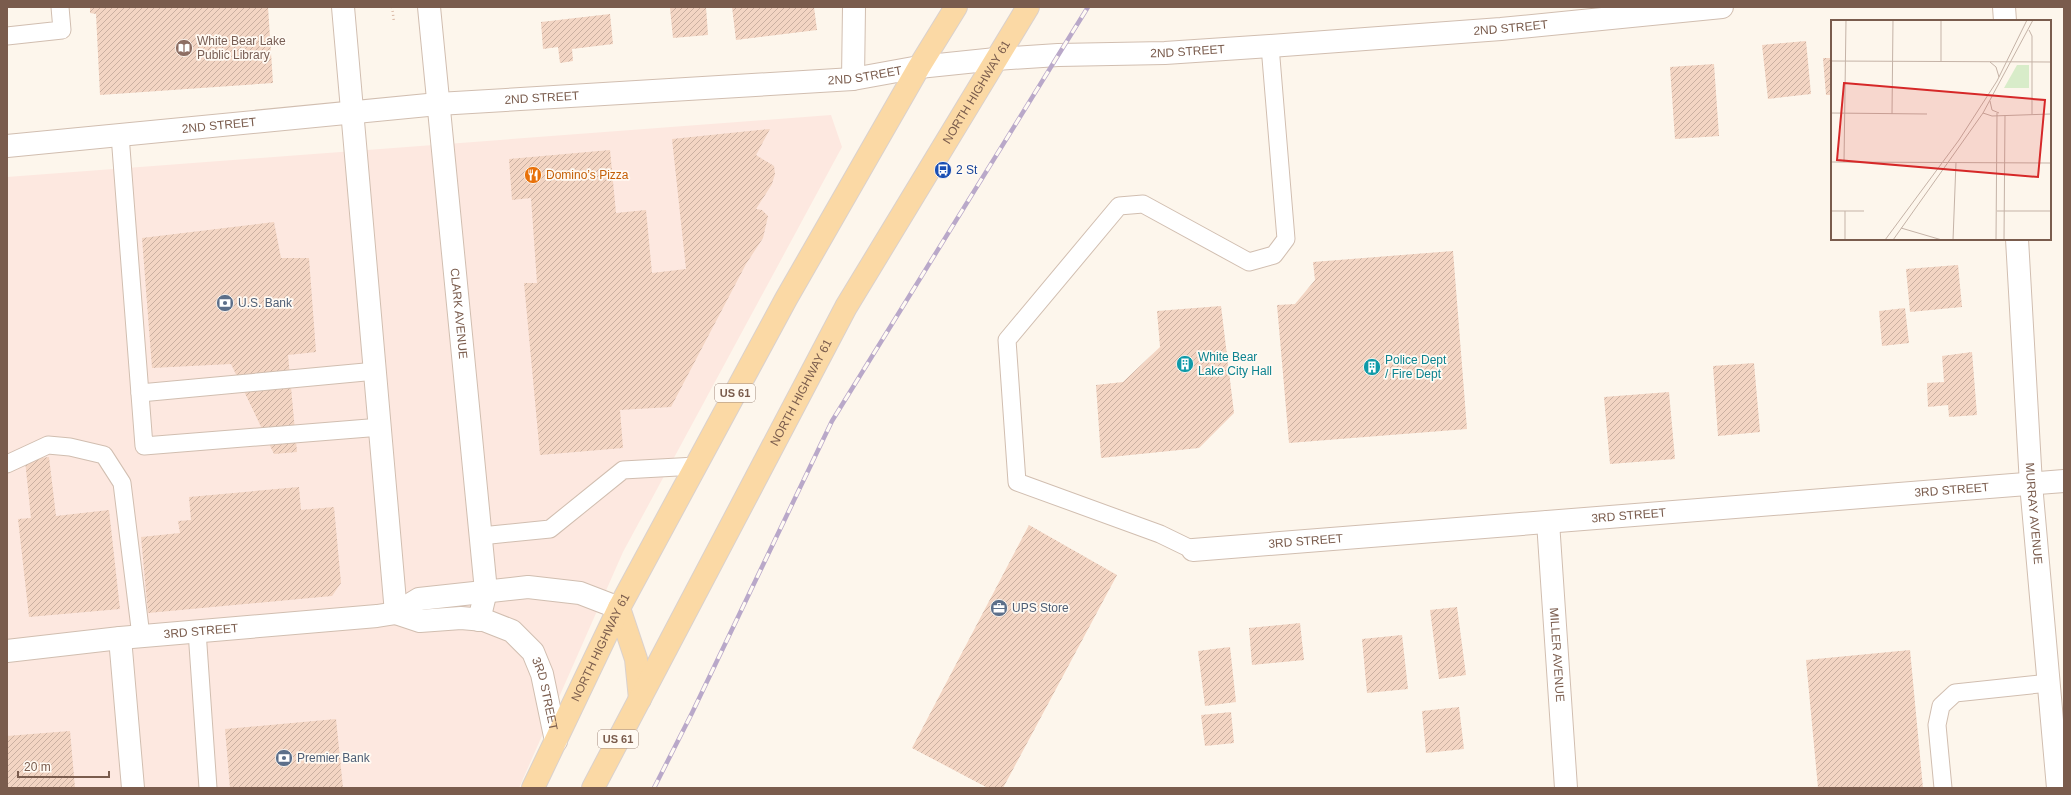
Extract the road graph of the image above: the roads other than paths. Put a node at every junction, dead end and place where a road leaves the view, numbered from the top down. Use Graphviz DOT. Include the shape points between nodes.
graph roads {
  1 [pos="60,7"];
  2 [pos="343,7"];
  3 [pos="429,7"];
  4 [pos="854,7"];
  5 [pos="956,7"];
  6 [pos="1028,7"];
  7 [pos="1722,7"];
  8 [pos="2004,7"];
  9 [pos="2005,20"];
  10 [pos="7,36"];
  11 [pos="1270,46"];
  12 [pos="996,59"];
  13 [pos="919,67"];
  14 [pos="853,79"];
  15 [pos="438,104"];
  16 [pos="352,112"];
  17 [pos="120,135"];
  18 [pos="7,146"];
  19 [pos="2017,240"];
  20 [pos="376,371"];
  21 [pos="140,393"];
  22 [pos="381,427"];
  23 [pos="7,464"];
  24 [pos="696,466"];
  25 [pos="2064,481"];
  26 [pos="2031,484"];
  27 [pos="1548,522"];
  28 [pos="481,536"];
  29 [pos="1193,550"];
  30 [pos="486,591"];
  31 [pos="619,608"];
  32 [pos="396,612"];
  33 [pos="479,620"];
  34 [pos="197,631"];
  35 [pos="131,637"];
  36 [pos="7,647"];
  37 [pos="7,651"];
  38 [pos="2048,683"];
  39 [pos="640,699"];
  40 [pos="556,741"];
  41 [pos="133,788"];
  42 [pos="208,788"];
  43 [pos="533,788"];
  44 [pos="593,788"];
  45 [pos="1566,788"];
  46 [pos="1942,788"];
  47 [pos="2058,788"];
  1 -- 10 [label="lane" via="62,30"];
  2 -- 16 [label="street"];
  3 -- 15 [label="street, CLARK AVENUE"];
  4 -- 14 [label="street"];
  5 -- 13 [label="main road, NORTH HIGHWAY 61 / US 61"];
  6 -- 12 [label="main road, NORTH HIGHWAY 61 / US 61"];
  7 -- 11 [label="street, 2ND STREET" via="1502,29"];
  8 -- 9 [label="street"];
  11 -- 12 [label="street, 2ND STREET" via="1165,53"];
  11 -- 29 [label="lane" via="1286,239 1274,255 1249,262 1142,204 1119,206 1007,340 1017,482 1160,534"];
  12 -- 13 [label="street, 2ND STREET"];
  12 -- 39 [label="main road, NORTH HIGHWAY 61 / US 61" via="846,307"];
  13 -- 14 [label="street, 2ND STREET"];
  13 -- 24 [label="main road, NORTH HIGHWAY 61 / US 61" via="790,292"];
  14 -- 15 [label="street, 2ND STREET"];
  15 -- 16 [label="street, 2ND STREET"];
  15 -- 28 [label="street, CLARK AVENUE"];
  16 -- 17 [label="street, 2ND STREET"];
  16 -- 20 [label="street"];
  17 -- 18 [label="street, 2ND STREET"];
  17 -- 21 [label="lane"];
  19 -- 26 [label="street, MURRAY AVENUE"];
  20 -- 21 [label="lane"];
  20 -- 22 [label="street"];
  21 -- 22 [label="lane" via="144,446"];
  22 -- 32 [label="street"];
  23 -- 35 [label="lane" via="48,446 70,447 104,455 122,484"];
  24 -- 28 [label="lane" via="623,470 550,529"];
  24 -- 31 [label="main road, NORTH HIGHWAY 61 / US 61"];
  25 -- 26 [label="street, 3RD STREET"];
  26 -- 27 [label="street, 3RD STREET"];
  26 -- 38 [label="street, MURRAY AVENUE"];
  27 -- 29 [label="street, 3RD STREET"];
  27 -- 45 [label="street, MILLER AVENUE"];
  28 -- 30 [label="street, CLARK AVENUE"];
  30 -- 31 [label="street, 3RD STREET" via="528,587 580,593"];
  30 -- 32 [label="street, 3RD STREET" via="419,599"];
  30 -- 33 [label="street, CLARK AVENUE"];
  31 -- 39 [label="main road" via="636,659"];
  31 -- 40 [label="main road, NORTH HIGHWAY 61 / US 61"];
  32 -- 33 [label="street, 3RD STREET" via="420,621 461,618"];
  32 -- 34 [label="street, 3RD STREET"];
  33 -- 40 [label="street, 3RD STREET" via="512,631 533,652 542,674"];
  34 -- 35 [label="street, 3RD STREET"];
  34 -- 42 [label="lane"];
  35 -- 37 [label="street, 3RD STREET"];
  35 -- 41 [label="street"];
  36 -- 37 [label="lane"];
  38 -- 46 [label="lane" via="1955,693 1941,706 1937,725"];
  38 -- 47 [label="street, MURRAY AVENUE"];
  39 -- 44 [label="main road, NORTH HIGHWAY 61 / US 61"];
  40 -- 43 [label="main road, NORTH HIGHWAY 61 / US 61"];
}
